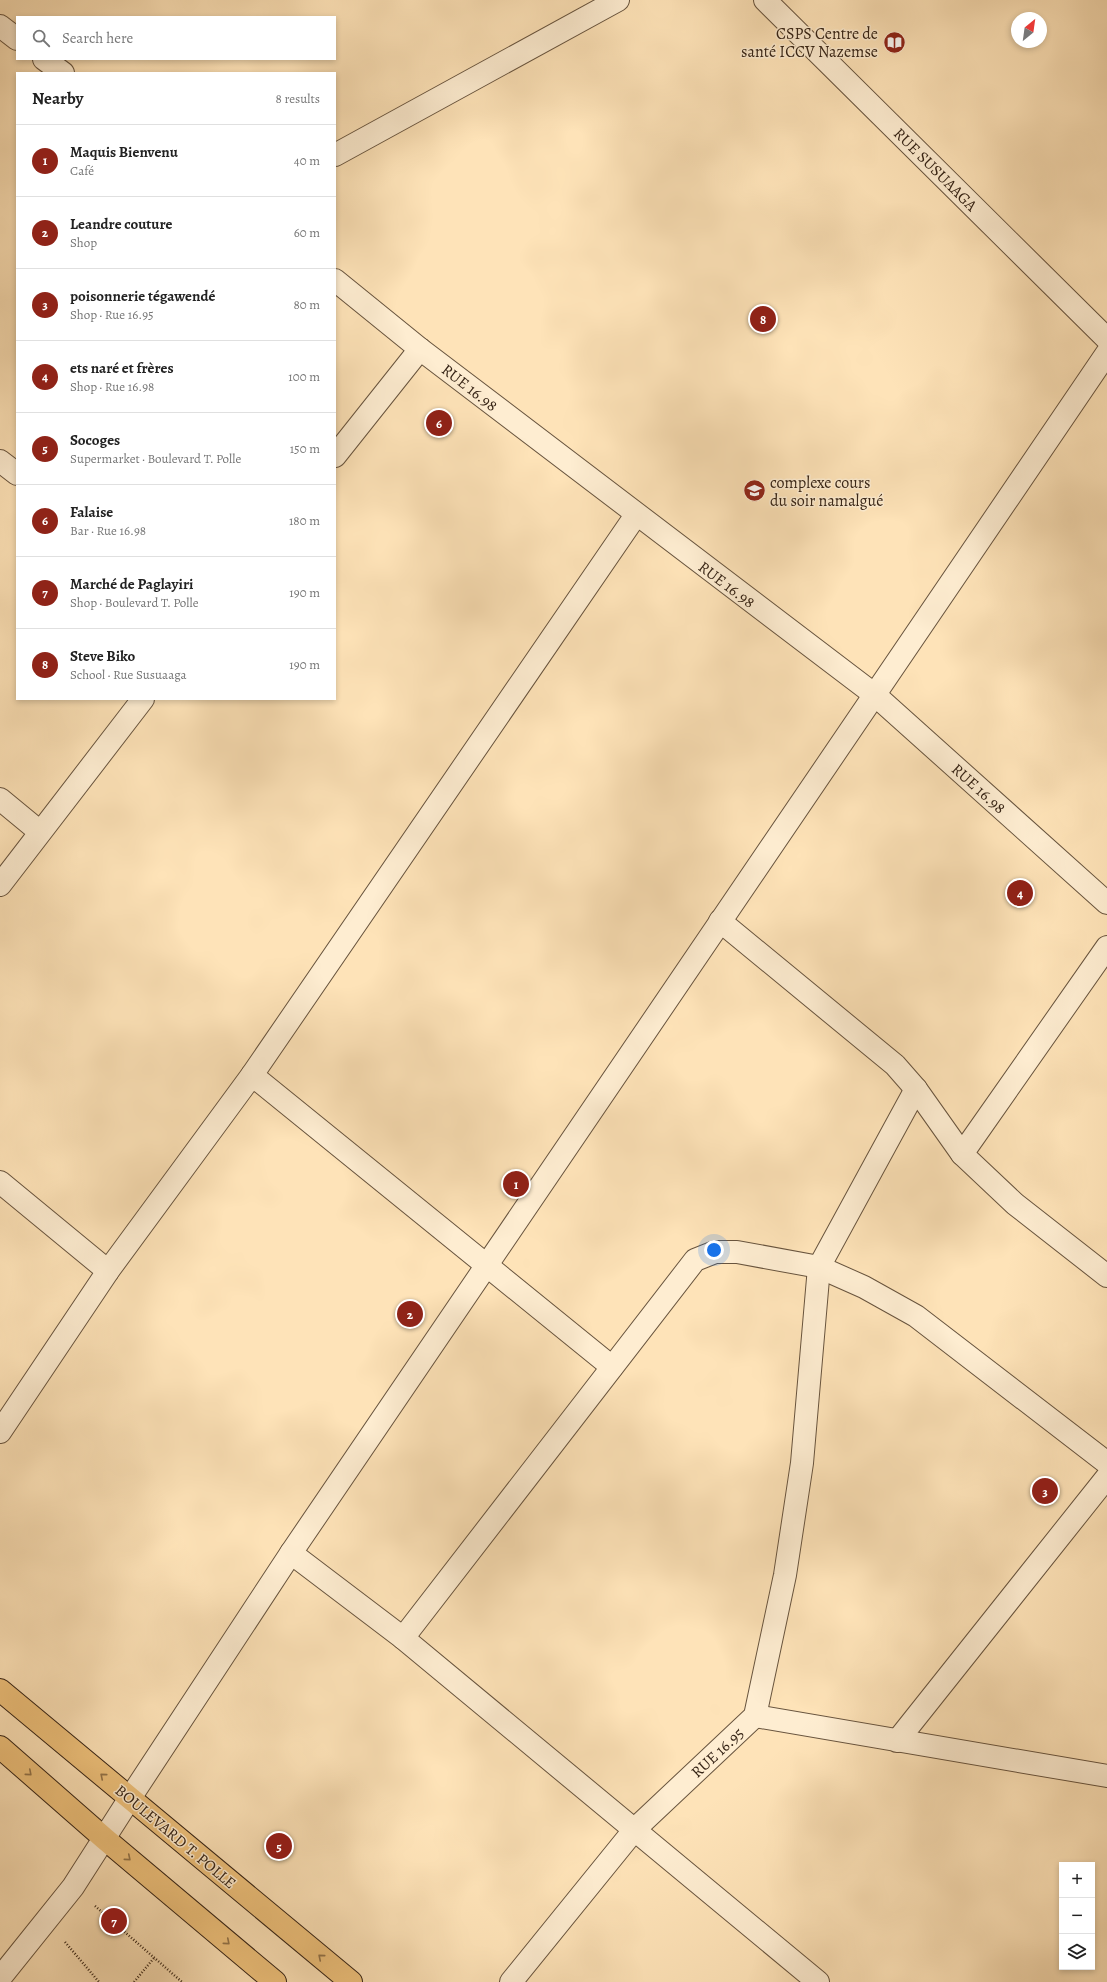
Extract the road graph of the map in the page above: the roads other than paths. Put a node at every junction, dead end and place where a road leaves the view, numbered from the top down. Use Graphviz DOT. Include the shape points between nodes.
graph roads {
  1 [pos="618,0"];
  2 [pos="765,0"];
  3 [pos="0,26"];
  4 [pos="16,38"];
  5 [pos="45,60"];
  6 [pos="62,72"];
  7 [pos="336,153"];
  8 [pos="336,281"];
  9 [pos="1107,339"];
  10 [pos="420,349"];
  11 [pos="1107,353"];
  12 [pos="336,455"];
  13 [pos="0,461"];
  14 [pos="16,473"];
  15 [pos="636,515"];
  16 [pos="874,695"];
  17 [pos="142,700"];
  18 [pos="0,799"];
  19 [pos="40,832"];
  20 [pos="0,885"];
  21 [pos="1107,903"];
  22 [pos="720,921"];
  23 [pos="1107,947"];
  24 [pos="252,1075"];
  25 [pos="916,1089"];
  26 [pos="962,1154"];
  27 [pos="0,1182"];
  28 [pos="487,1265"];
  29 [pos="820,1267"];
  30 [pos="108,1271"];
  31 [pos="1107,1276"];
  32 [pos="612,1367"];
  33 [pos="0,1432"];
  34 [pos="1107,1463"];
  35 [pos="1107,1477"];
  36 [pos="291,1553"];
  37 [pos="403,1638"];
  38 [pos="0,1690"];
  39 [pos="755,1716"];
  40 [pos="897,1741"];
  41 [pos="0,1747"];
  42 [pos="1107,1776"];
  43 [pos="130,1798"];
  44 [pos="635,1829"];
  45 [pos="105,1839"];
  46 [pos="0,1978"];
  47 [pos="275,1982"];
  48 [pos="351,1982"];
  49 [pos="511,1982"];
  50 [pos="818,1982"];
  1 -- 7 [label="street"];
  2 -- 9 [label="street, RUE SUSUAAGA"];
  3 -- 4 [label="street"];
  5 -- 6 [label="street"];
  8 -- 10 [label="street, RUE 16.98"];
  10 -- 12 [label="street"];
  10 -- 15 [label="street, RUE 16.98"];
  11 -- 16 [label="street"];
  13 -- 14 [label="street"];
  15 -- 16 [label="street, RUE 16.98"];
  15 -- 24 [label="street"];
  16 -- 21 [label="street, RUE 16.98"];
  16 -- 22 [label="street"];
  17 -- 19 [label="street"];
  18 -- 19 [label="street"];
  19 -- 20 [label="street"];
  22 -- 25 [label="street" via="895,1065"];
  22 -- 28 [label="street"];
  23 -- 26 [label="street"];
  24 -- 28 [label="street"];
  24 -- 30 [label="street"];
  25 -- 26 [label="street"];
  25 -- 29 [label="street"];
  26 -- 31 [label="street" via="1015,1204"];
  27 -- 30 [label="street"];
  28 -- 32 [label="street"];
  28 -- 36 [label="street"];
  29 -- 32 [label="street" via="737,1252 715,1252 695,1260"];
  29 -- 34 [label="street" via="864,1287 916,1316"];
  29 -- 39 [label="street, RUE 16.95" via="802,1463 785,1575"];
  30 -- 33 [label="street"];
  32 -- 37 [label="street"];
  35 -- 40 [label="street"];
  36 -- 37 [label="street"];
  36 -- 43 [label="street"];
  37 -- 44 [label="street"];
  43 -- 38 [label="highway, BOULEVARD T. POLLE, one-way"];
  39 -- 40 [label="street"];
  39 -- 44 [label="street, RUE 16.95"];
  40 -- 42 [label="street"];
  41 -- 45 [label="highway, one-way"];
  43 -- 45 [label="street"];
  48 -- 43 [label="highway, BOULEVARD T. POLLE, one-way"];
  44 -- 49 [label="street, RUE 16.95"];
  44 -- 50 [label="street"];
  45 -- 46 [label="street" via="73,1887"];
  45 -- 47 [label="highway, one-way"];
}
